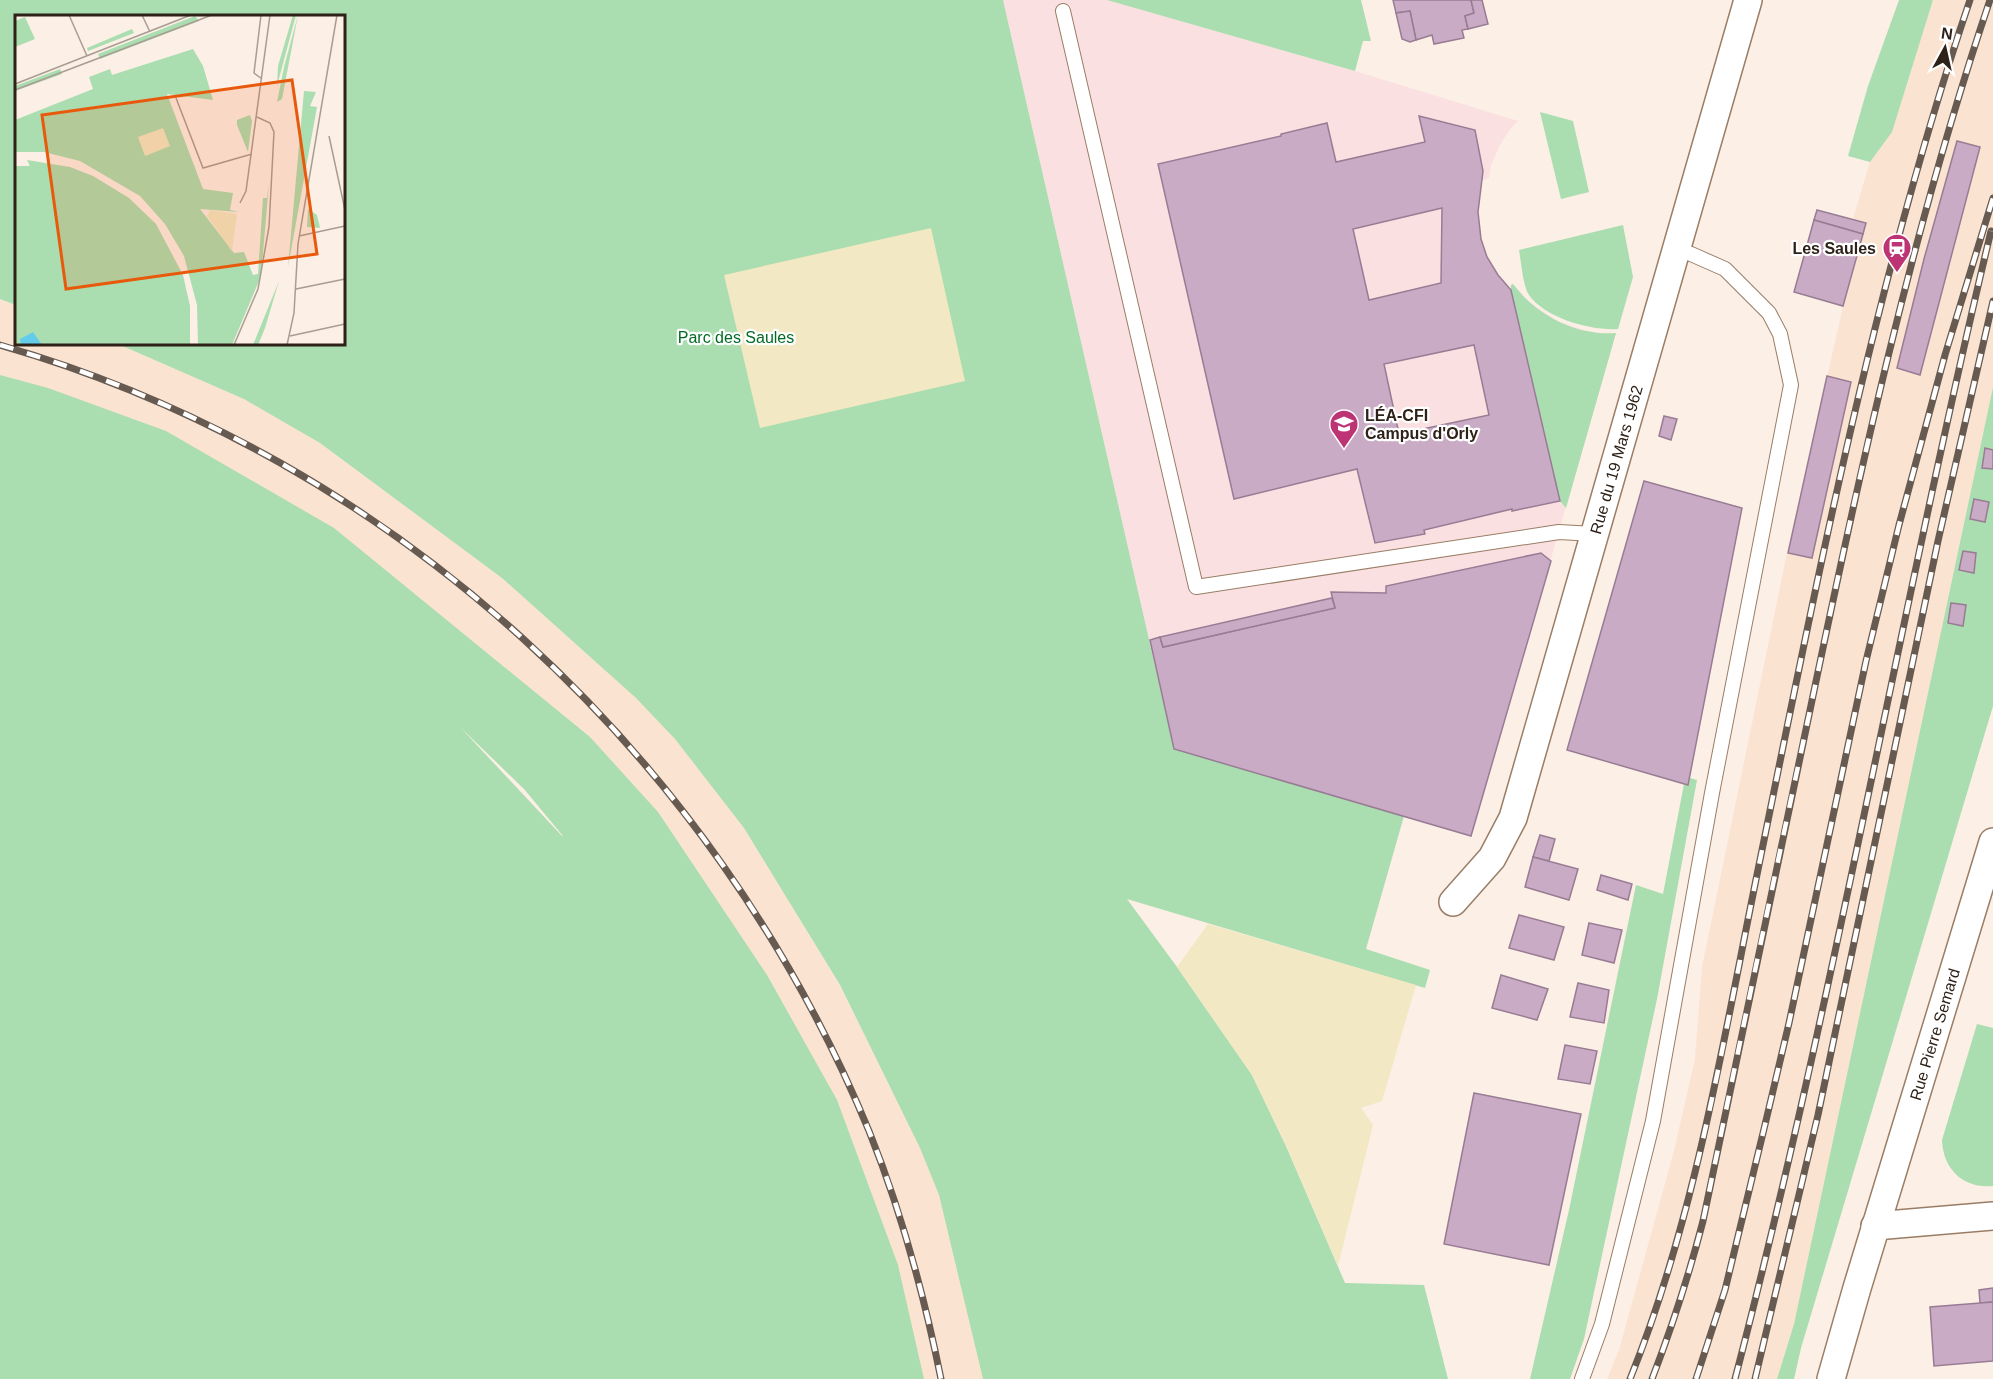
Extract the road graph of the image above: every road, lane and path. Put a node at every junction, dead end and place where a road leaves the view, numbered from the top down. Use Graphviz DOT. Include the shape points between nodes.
graph roads {
  1 [pos="1748,0"];
  2 [pos="1063,11"];
  3 [pos="1677,250"];
  4 [pos="1594,534"];
  5 [pos="1993,842"];
  6 [pos="1453,902"];
  7 [pos="1993,1216"];
  8 [pos="1875,1226"];
  9 [pos="1582,1379"];
  10 [pos="1831,1379"];
  1 -- 3 [label="street, Rue du 19 Mars 1962"];
  2 -- 4 [label="lane" via="1196,587 1559,532"];
  3 -- 4 [label="street, Rue du 19 Mars 1962"];
  3 -- 9 [label="lane" via="1725,269 1768,313 1780,333 1791,385 1653,1121 1602,1324"];
  4 -- 6 [label="street, Rue du 19 Mars 1962" via="1513,818 1492,858"];
  5 -- 8 [label="street, Rue Pierre Semard"];
  7 -- 8 [label="street"];
  8 -- 10 [label="street, Rue Pierre Semard"];
}
